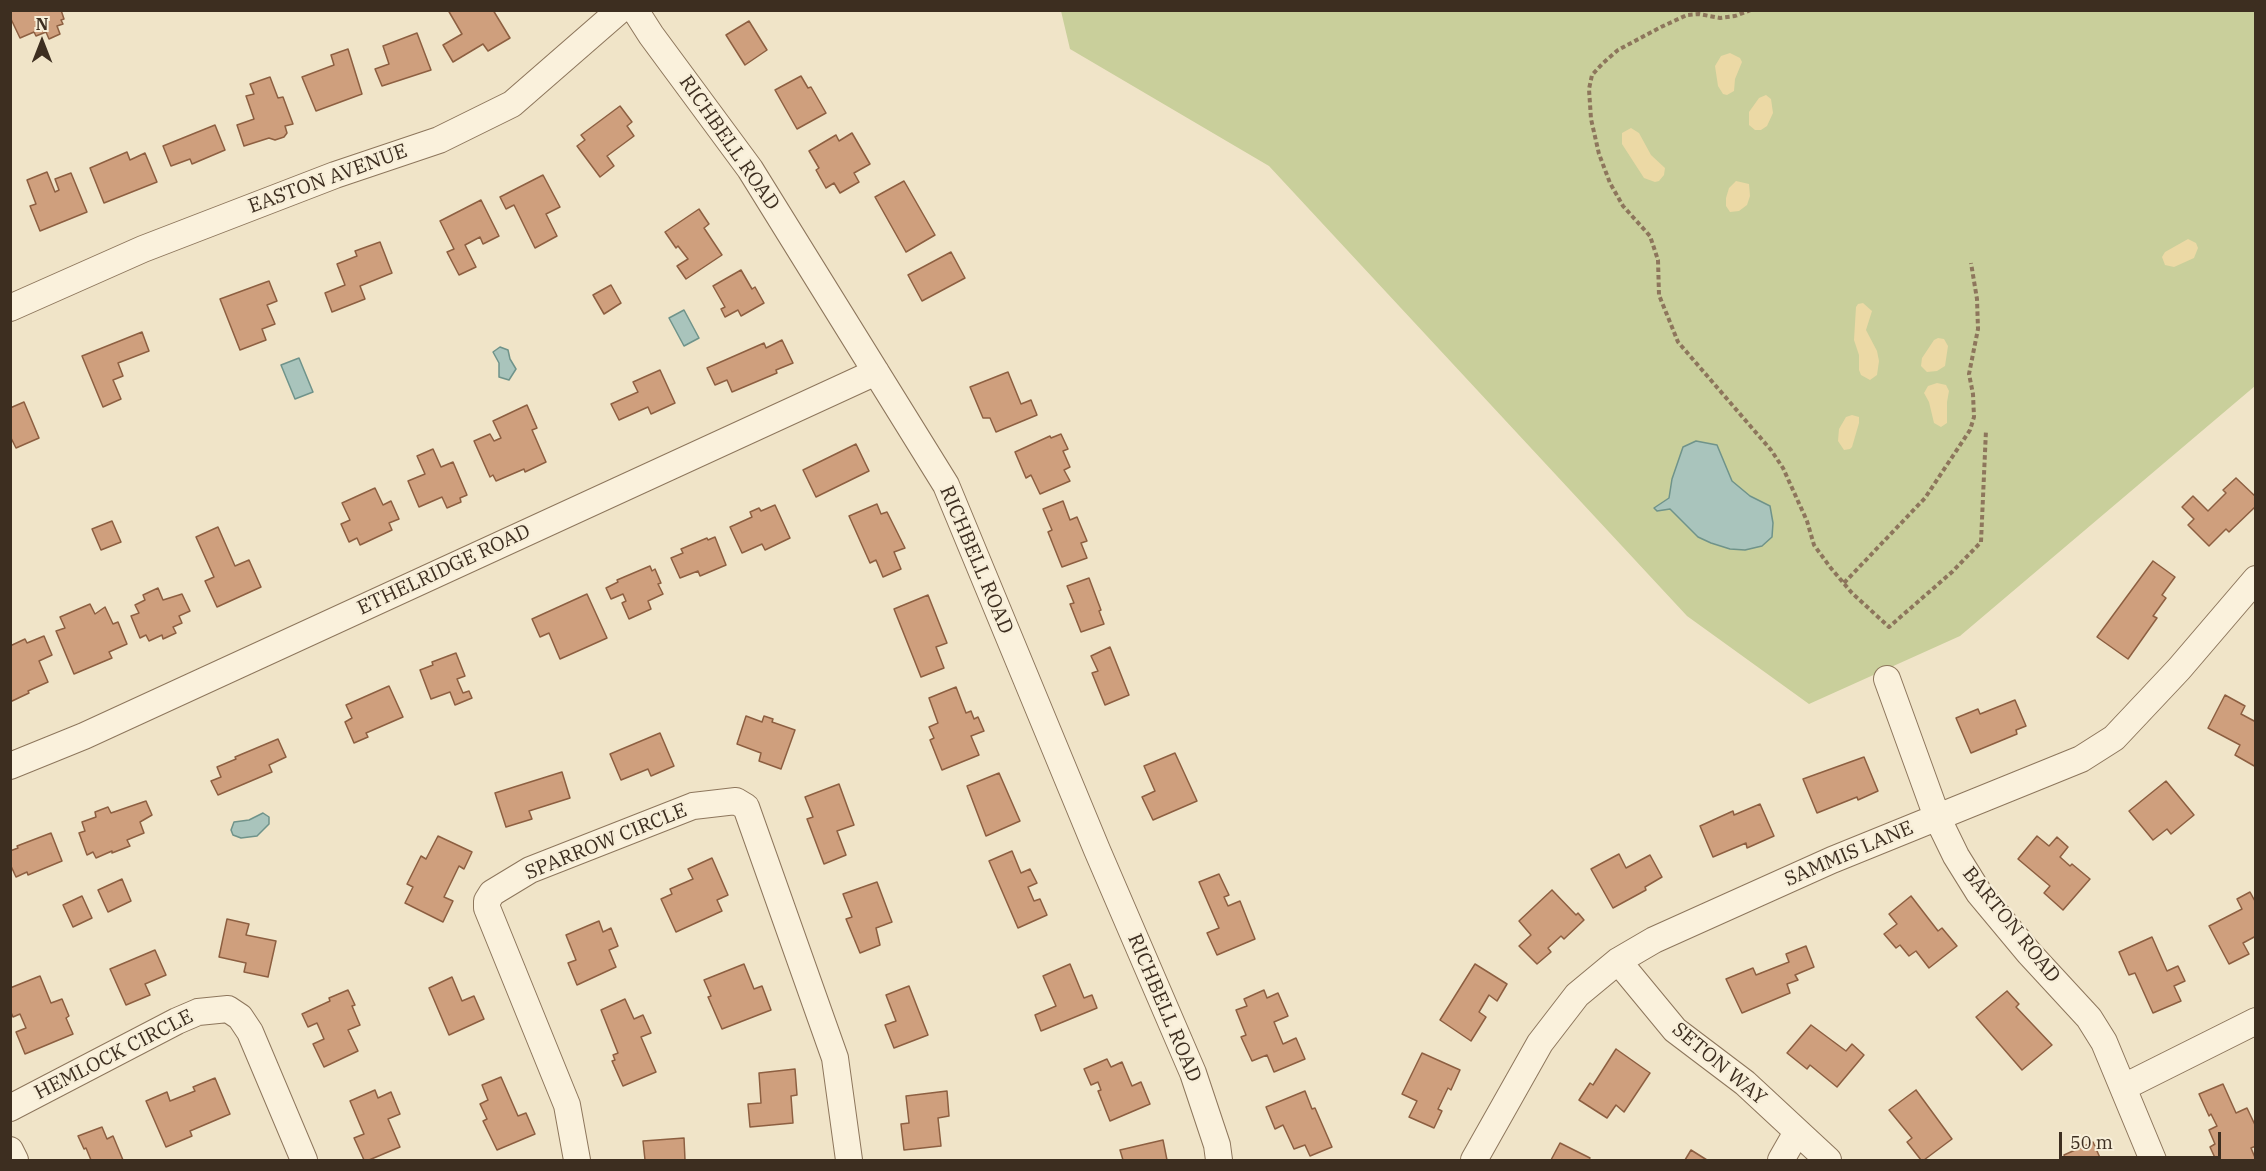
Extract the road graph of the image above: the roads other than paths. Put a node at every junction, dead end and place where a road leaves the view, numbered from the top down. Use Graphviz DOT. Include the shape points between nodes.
graph roads {
  1 [pos="620,10"];
  2 [pos="635,10"];
  3 [pos="10,308"];
  4 [pos="876,372"];
  5 [pos="2256,579"];
  6 [pos="1887,679"];
  7 [pos="10,766"];
  8 [pos="1937,818"];
  9 [pos="1618,961"];
  10 [pos="2256,1021"];
  11 [pos="2124,1087"];
  12 [pos="10,1108"];
  13 [pos="1797,1132"];
  14 [pos="10,1150"];
  15 [pos="15,1161"];
  16 [pos="304,1161"];
  17 [pos="577,1161"];
  18 [pos="849,1161"];
  19 [pos="1219,1161"];
  20 [pos="1474,1161"];
  21 [pos="1781,1161"];
  22 [pos="1828,1161"];
  23 [pos="2153,1161"];
  1 -- 3 [label="street, EASTON AVENUE" via="501,110 439,140 335,175 143,249"];
  2 -- 4 [label="street, RICHBELL ROAD" via="750,169"];
  4 -- 7 [label="street, ETHELRIDGE ROAD" via="106,726"];
  4 -- 19 [label="street, RICHBELL ROAD" via="946,485 1192,1073"];
  5 -- 8 [label="street, SAMMIS LANE" via="2114,738 2081,759"];
  6 -- 8 [label="street, BARTON ROAD"];
  8 -- 9 [label="street, SAMMIS LANE" via="1832,860 1654,940"];
  8 -- 11 [label="street, BARTON ROAD" via="1979,893 2089,1018"];
  9 -- 13 [label="street, SETON WAY" via="1675,1030 1745,1083"];
  9 -- 20 [label="street, SAMMIS LANE" via="1577,995 1540,1043"];
  10 -- 11 [label="street"];
  11 -- 23 [label="street, BARTON ROAD"];
  12 -- 16 [label="street, HEMLOCK CIRCLE" via="177,1021 198,1012 228,1009 240,1017 250,1032"];
  13 -- 21 [label="street"];
  13 -- 22 [label="street, SETON WAY"];
  14 -- 15 [label="street"];
  17 -- 18 [label="street, SPARROW CIRCLE" via="567,1106 487,901 492,893 541,865 693,806 736,801 746,807 835,1058"];
}
